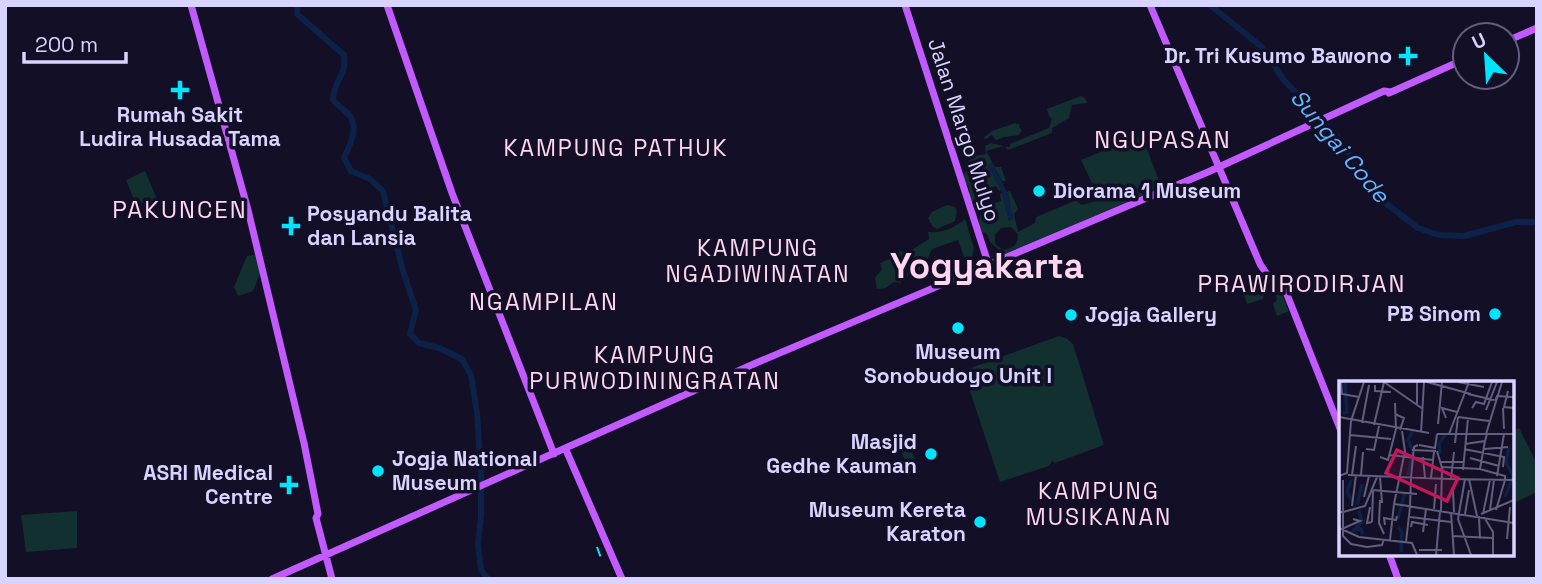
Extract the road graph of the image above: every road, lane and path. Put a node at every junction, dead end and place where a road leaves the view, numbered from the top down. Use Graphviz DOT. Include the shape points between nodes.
graph roads {
  1 [pos="191,5"];
  2 [pos="387,5"];
  3 [pos="905,5"];
  4 [pos="1150,5"];
  5 [pos="1451,66"];
  6 [pos="1221,168"];
  7 [pos="1210,176"];
  8 [pos="1225,185"];
  9 [pos="989,266"];
  10 [pos="1264,268"];
  11 [pos="1339,426"];
  12 [pos="566,450"];
  13 [pos="554,454"];
  14 [pos="329,553"];
  15 [pos="1390,556"];
  16 [pos="316,558"];
  17 [pos="264,579"];
  18 [pos="272,579"];
  19 [pos="334,579"];
  20 [pos="622,579"];
  21 [pos="1398,579"];
  1 -- 14 [label="main road" via="248,210"];
  2 -- 13 [label="main road" via="452,192"];
  3 -- 9 [label="main road, Jalan Margo Mulyo"];
  4 -- 6 [label="main road"];
  5 -- 6 [label="main road"];
  6 -- 7 [label="main road"];
  6 -- 8 [label="main road"];
  6 -- 9 [label="main road"];
  6 -- 10 [label="main road"];
  7 -- 8 [label="main road"];
  7 -- 9 [label="main road"];
  8 -- 10 [label="main road"];
  9 -- 12 [label="main road" via="777,354"];
  10 -- 11 [label="main road" via="1286,292"];
  12 -- 13 [label="main road"];
  12 -- 20 [label="main road"];
  13 -- 14 [label="main road"];
  14 -- 16 [label="main road"];
  14 -- 16 [label="main road"];
  14 -- 19 [label="main road"];
  15 -- 21 [label="main road"];
  16 -- 17 [label="main road"];
  16 -- 18 [label="main road"];
}
